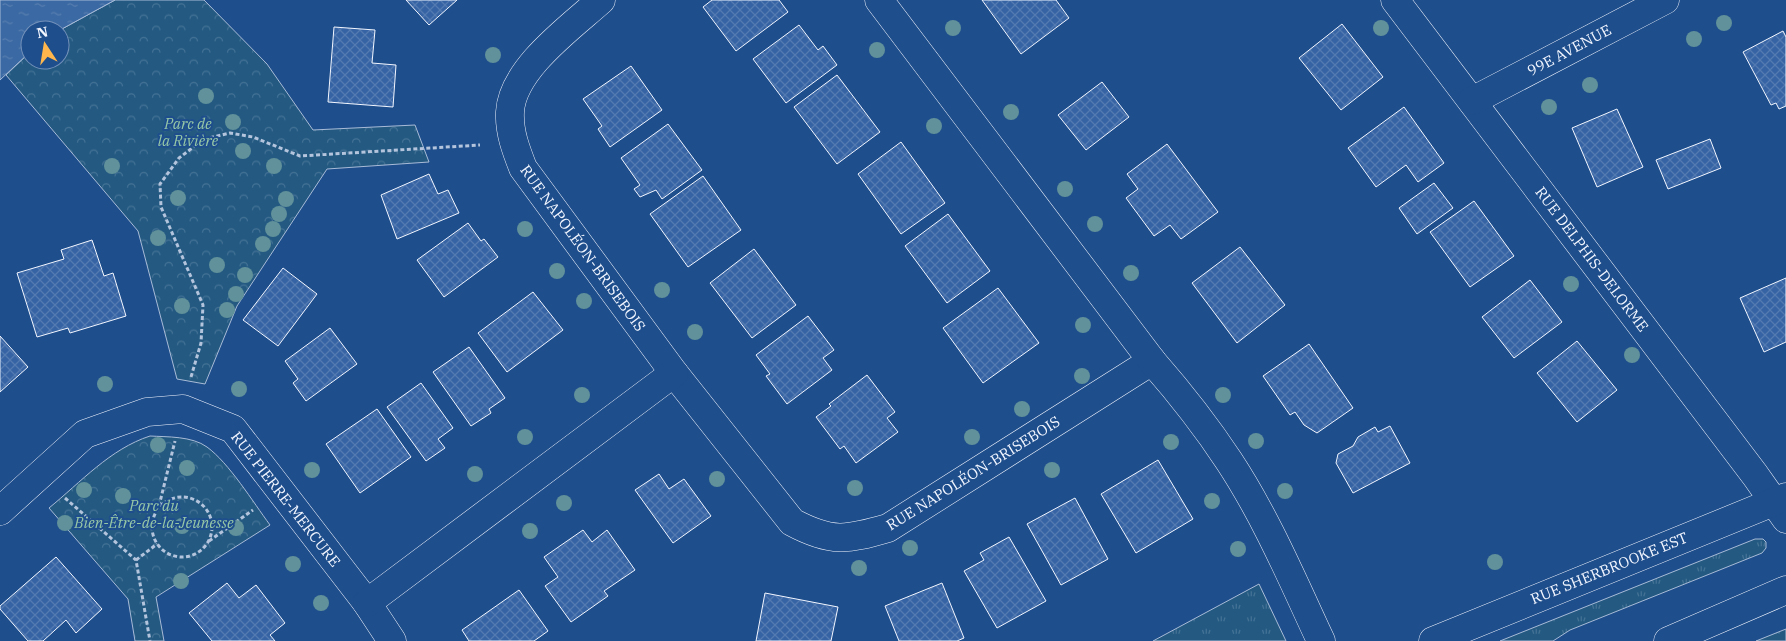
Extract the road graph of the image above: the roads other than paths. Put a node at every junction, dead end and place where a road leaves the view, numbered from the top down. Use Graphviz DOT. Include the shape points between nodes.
graph roads {
  1 [pos="601,0"];
  2 [pos="879,0"];
  3 [pos="1396,0"];
  4 [pos="1665,0"];
  5 [pos="1472,101"];
  6 [pos="1152,361"];
  7 [pos="674,372"];
  8 [pos="1782,506"];
  9 [pos="0,511"];
  10 [pos="1786,590"];
  11 [pos="366,603"];
  12 [pos="392,641"];
  13 [pos="1321,641"];
  14 [pos="1433,641"];
  15 [pos="1668,641"];
  1 -- 7 [label="street, RUE NAPOLÉON-BRISEBOIS" via="534,61 519,86 510,111 513,143 522,168"];
  2 -- 6 [label="street"];
  3 -- 5 [label="street, RUE DELPHIS-DELORME"];
  4 -- 5 [label="street, 99E AVENUE"];
  5 -- 8 [label="street, RUE DELPHIS-DELORME"];
  6 -- 7 [label="street, RUE NAPOLÉON-BRISEBOIS" via="888,528 837,539 815,535 792,522"];
  6 -- 13 [label="street" via="1194,410 1230,462 1260,515"];
  7 -- 11 [label="street"];
  8 -- 14 [label="street, RUE SHERBROOKE EST"];
  9 -- 11 [label="street, RUE PIERRE-MERCURE" via="85,434 147,412 182,409 233,429"];
  10 -- 15 [label="street"];
  11 -- 12 [label="street, RUE PIERRE-MERCURE"];
}
